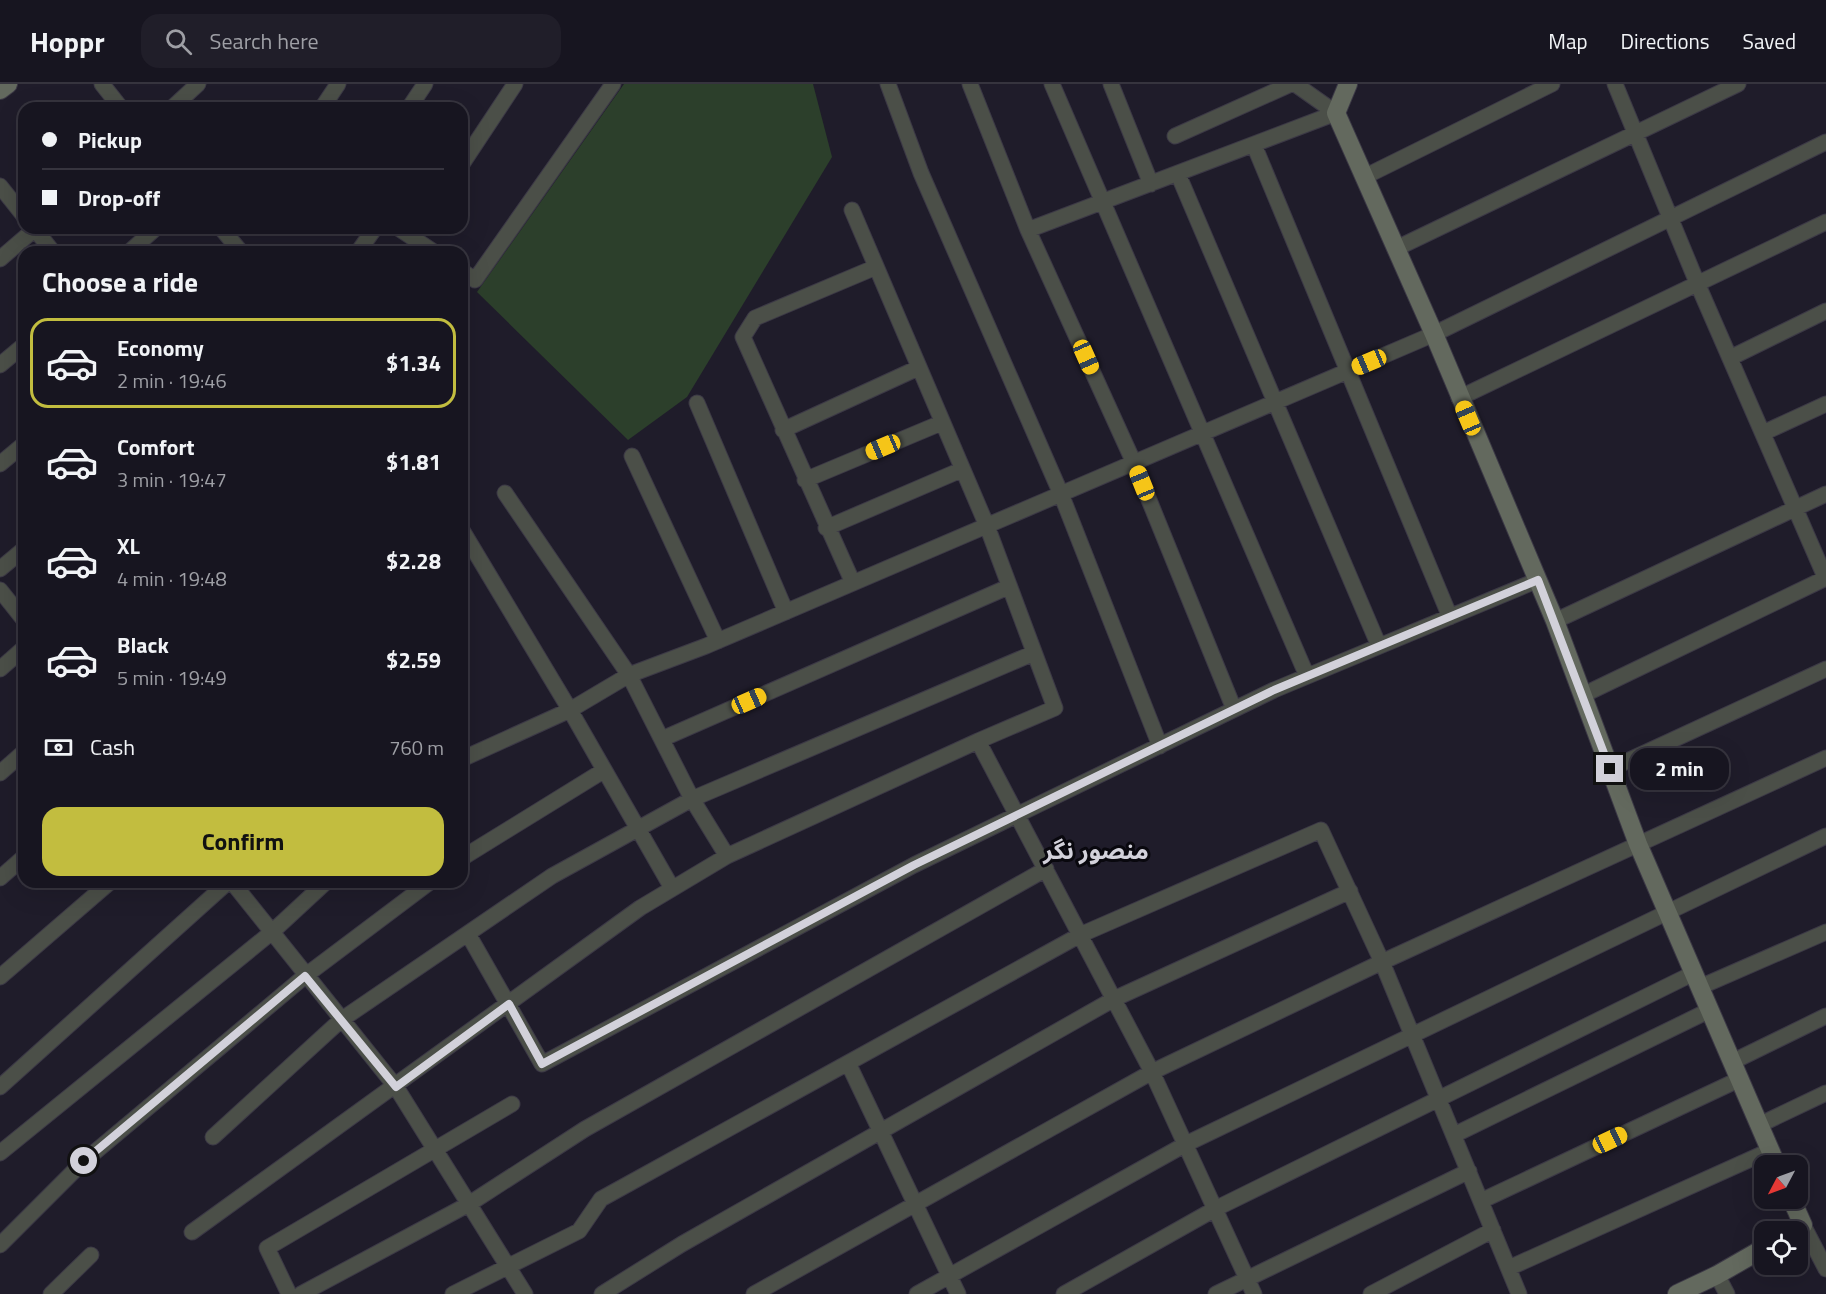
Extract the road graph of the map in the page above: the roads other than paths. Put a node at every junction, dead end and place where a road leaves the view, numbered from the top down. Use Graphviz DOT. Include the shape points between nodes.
graph roads {
  1 [pos="8,84"];
  2 [pos="102,84"];
  3 [pos="198,84"];
  4 [pos="339,84"];
  5 [pos="425,84"];
  6 [pos="515,84"];
  7 [pos="613,84"];
  8 [pos="888,84"];
  9 [pos="970,84"];
  10 [pos="1052,84"];
  11 [pos="1111,84"];
  12 [pos="1293,84"];
  13 [pos="1348,84"];
  14 [pos="1552,84"];
  15 [pos="1615,84"];
  16 [pos="1738,84"];
  17 [pos="0,90"];
  18 [pos="117,102"];
  19 [pos="178,102"];
  20 [pos="326,102"];
  21 [pos="413,102"];
  22 [pos="1336,113"];
  23 [pos="1636,133"];
  24 [pos="1175,136"];
  25 [pos="1826,142"];
  26 [pos="1254,145"];
  27 [pos="468,155"];
  28 [pos="1178,174"];
  29 [pos="1364,177"];
  30 [pos="1151,184"];
  31 [pos="0,186"];
  32 [pos="1101,203"];
  33 [pos="18,208"];
  34 [pos="852,210"];
  35 [pos="1671,218"];
  36 [pos="1826,222"];
  37 [pos="1028,230"];
  38 [pos="28,234"];
  39 [pos="149,234"];
  40 [pos="226,234"];
  41 [pos="417,234"];
  42 [pos="136,246"];
  43 [pos="236,246"];
  44 [pos="428,246"];
  45 [pos="1395,249"];
  46 [pos="0,259"];
  47 [pos="876,267"];
  48 [pos="468,275"];
  49 [pos="1698,285"];
  50 [pos="1826,311"];
  51 [pos="1434,334"];
  52 [pos="18,350"];
  53 [pos="1730,357"];
  54 [pos="0,365"];
  55 [pos="918,368"];
  56 [pos="1348,371"];
  57 [pos="1459,398"];
  58 [pos="1275,402"];
  59 [pos="697,403"];
  60 [pos="1826,404"];
  61 [pos="941,423"];
  62 [pos="783,430"];
  63 [pos="1763,433"];
  64 [pos="1201,434"];
  65 [pos="18,449"];
  66 [pos="632,456"];
  67 [pos="1134,463"];
  68 [pos="0,464"];
  69 [pos="961,470"];
  70 [pos="805,480"];
  71 [pos="505,493"];
  72 [pos="1061,494"];
  73 [pos="1826,494"];
  74 [pos="1796,508"];
  75 [pos="987,526"];
  76 [pos="826,528"];
  77 [pos="468,540"];
  78 [pos="18,554"];
  79 [pos="0,569"];
  80 [pos="1826,578"];
  81 [pos="1538,580"];
  82 [pos="853,583"];
  83 [pos="1008,587"];
  84 [pos="0,590"];
  85 [pos="18,612"];
  86 [pos="786,612"];
  87 [pos="1450,617"];
  88 [pos="1556,621"];
  89 [pos="718,641"];
  90 [pos="1379,646"];
  91 [pos="18,653"];
  92 [pos="1034,653"];
  93 [pos="0,669"];
  94 [pos="1826,669"];
  95 [pos="629,675"];
  96 [pos="1307,676"];
  97 [pos="1583,694"];
  98 [pos="1234,709"];
  99 [pos="570,710"];
  100 [pos="662,739"];
  101 [pos="978,741"];
  102 [pos="1160,746"];
  103 [pos="468,756"];
  104 [pos="18,757"];
  105 [pos="1826,758"];
  106 [pos="1610,769"];
  107 [pos="603,771"];
  108 [pos="0,773"];
  109 [pos="692,799"];
  110 [pos="1017,816"];
  111 [pos="638,829"];
  112 [pos="1826,836"];
  113 [pos="1638,844"];
  114 [pos="468,854"];
  115 [pos="727,856"];
  116 [pos="18,862"];
  117 [pos="1046,869"];
  118 [pos="0,878"];
  119 [pos="103,888"];
  120 [pos="223,888"];
  121 [pos="235,888"];
  122 [pos="320,888"];
  123 [pos="422,888"];
  124 [pos="672,888"];
  125 [pos="1350,891"];
  126 [pos="1667,911"];
  127 [pos="272,932"];
  128 [pos="1826,932"];
  129 [pos="468,934"];
  130 [pos="1080,935"];
  131 [pos="1383,962"];
  132 [pos="305,976"];
  133 [pos="0,977"];
  134 [pos="1697,980"];
  135 [pos="1114,999"];
  136 [pos="509,1004"];
  137 [pos="1710,1010"];
  138 [pos="1826,1016"];
  139 [pos="342,1020"];
  140 [pos="1413,1034"];
  141 [pos="848,1063"];
  142 [pos="1736,1071"];
  143 [pos="1152,1072"];
  144 [pos="0,1086"];
  145 [pos="396,1087"];
  146 [pos="1826,1093"];
  147 [pos="1439,1098"];
  148 [pos="512,1104"];
  149 [pos="1760,1125"];
  150 [pos="881,1131"];
  151 [pos="1454,1135"];
  152 [pos="213,1137"];
  153 [pos="1186,1144"];
  154 [pos="435,1149"];
  155 [pos="0,1153"];
  156 [pos="1773,1155"];
  157 [pos="1754,1166"];
  158 [pos="1469,1171"];
  159 [pos="1481,1201"];
  160 [pos="469,1204"];
  161 [pos="915,1204"];
  162 [pos="1215,1209"];
  163 [pos="1493,1230"];
  164 [pos="192,1232"];
  165 [pos="1808,1243"];
  166 [pos="0,1245"];
  167 [pos="1754,1254"];
  168 [pos="91,1255"];
  169 [pos="509,1267"];
  170 [pos="1509,1268"];
  171 [pos="1826,1269"];
  172 [pos="1717,1275"];
  173 [pos="950,1276"];
  174 [pos="1246,1278"];
  175 [pos="1513,1292"];
  176 [pos="51,1294"];
  177 [pos="289,1294"];
  178 [pos="301,1294"];
  179 [pos="453,1294"];
  180 [pos="525,1294"];
  181 [pos="602,1294"];
  182 [pos="754,1294"];
  183 [pos="917,1294"];
  184 [pos="958,1294"];
  185 [pos="1064,1294"];
  186 [pos="1216,1294"];
  187 [pos="1254,1294"];
  188 [pos="1371,1294"];
  189 [pos="1677,1294"];
  190 [pos="1727,1294"];
  1 -- 17 [label="street"];
  2 -- 18 [label="street"];
  3 -- 19 [label="street"];
  4 -- 20 [label="street"];
  5 -- 21 [label="street"];
  6 -- 27 [label="street"];
  7 -- 48 [label="street" via="475,280"];
  8 -- 72 [label="street" via="921,173"];
  9 -- 37 [label="street"];
  10 -- 32 [label="street"];
  11 -- 30 [label="street"];
  12 -- 22 [label="street"];
  12 -- 24 [label="street"];
  13 -- 22 [label="street"];
  14 -- 29 [label="street"];
  15 -- 23 [label="street"];
  16 -- 23 [label="street"];
  22 -- 26 [label="street"];
  22 -- 29 [label="street"];
  23 -- 35 [label="street"];
  23 -- 45 [label="street"];
  25 -- 35 [label="street"];
  26 -- 28 [label="street"];
  26 -- 56 [label="street"];
  28 -- 30 [label="street"];
  28 -- 58 [label="street"];
  29 -- 45 [label="street"];
  30 -- 32 [label="street"];
  31 -- 33 [label="street"];
  32 -- 37 [label="street"];
  32 -- 64 [label="street"];
  34 -- 47 [label="street"];
  35 -- 49 [label="street"];
  35 -- 51 [label="street"];
  36 -- 49 [label="street"];
  37 -- 67 [label="street"];
  38 -- 46 [label="street"];
  39 -- 42 [label="street"];
  40 -- 43 [label="street"];
  41 -- 44 [label="street"];
  45 -- 51 [label="street"];
  47 -- 55 [label="street"];
  47 -- 62 [label="street" via="755,318 743,338"];
  49 -- 53 [label="street"];
  49 -- 57 [label="street"];
  50 -- 53 [label="street"];
  51 -- 56 [label="street"];
  51 -- 57 [label="street"];
  52 -- 54 [label="street"];
  53 -- 63 [label="street"];
  55 -- 61 [label="street"];
  55 -- 62 [label="street"];
  56 -- 58 [label="street"];
  56 -- 87 [label="street"];
  57 -- 81 [label="street"];
  58 -- 64 [label="street"];
  58 -- 90 [label="street"];
  59 -- 86 [label="street"];
  60 -- 63 [label="street"];
  61 -- 69 [label="street"];
  61 -- 70 [label="street"];
  62 -- 70 [label="street"];
  63 -- 74 [label="street"];
  64 -- 67 [label="street"];
  64 -- 96 [label="street"];
  65 -- 68 [label="street"];
  66 -- 89 [label="street"];
  67 -- 72 [label="street"];
  67 -- 98 [label="street"];
  69 -- 75 [label="street"];
  69 -- 76 [label="street"];
  70 -- 76 [label="street"];
  71 -- 95 [label="street"];
  72 -- 75 [label="street"];
  72 -- 102 [label="street"];
  73 -- 74 [label="street"];
  74 -- 80 [label="street"];
  74 -- 88 [label="street"];
  75 -- 82 [label="street"];
  75 -- 83 [label="street"];
  76 -- 82 [label="street"];
  77 -- 99 [label="street"];
  78 -- 79 [label="street"];
  80 -- 97 [label="street"];
  81 -- 87 [label="street"];
  81 -- 88 [label="street"];
  82 -- 86 [label="street"];
  83 -- 92 [label="street"];
  83 -- 100 [label="street"];
  84 -- 85 [label="street"];
  86 -- 89 [label="street"];
  87 -- 90 [label="street"];
  88 -- 97 [label="street"];
  89 -- 95 [label="street"];
  90 -- 96 [label="street"];
  91 -- 93 [label="street"];
  92 -- 101 [label="street" via="1055,708"];
  92 -- 109 [label="street"];
  94 -- 106 [label="street"];
  95 -- 99 [label="street"];
  95 -- 100 [label="street"];
  96 -- 98 [label="street"];
  97 -- 106 [label="street"];
  98 -- 102 [label="street"];
  99 -- 103 [label="street"];
  99 -- 107 [label="street"];
  100 -- 109 [label="street"];
  101 -- 110 [label="street"];
  101 -- 115 [label="street"];
  102 -- 110 [label="street"];
  104 -- 108 [label="street"];
  105 -- 113 [label="street"];
  106 -- 113 [label="street"];
  107 -- 111 [label="street"];
  107 -- 114 [label="street"];
  109 -- 111 [label="street"];
  109 -- 115 [label="street"];
  110 -- 117 [label="street"];
  110 -- 136 [label="street" via="914,865 542,1064"];
  111 -- 124 [label="street"];
  111 -- 129 [label="street" via="552,876"];
  112 -- 126 [label="street"];
  113 -- 126 [label="street"];
  113 -- 131 [label="street"];
  115 -- 124 [label="street"];
  116 -- 118 [label="street"];
  117 -- 130 [label="street"];
  117 -- 160 [label="street" via="585,1129"];
  119 -- 133 [label="street"];
  120 -- 144 [label="street"];
  121 -- 127 [label="street"];
  122 -- 127 [label="street"];
  123 -- 132 [label="street"];
  124 -- 136 [label="street"];
  125 -- 130 [label="street" via="1321,830"];
  125 -- 131 [label="street"];
  125 -- 135 [label="street"];
  126 -- 134 [label="street"];
  126 -- 140 [label="street"];
  127 -- 132 [label="street"];
  127 -- 155 [label="street"];
  128 -- 134 [label="street"];
  129 -- 136 [label="street"];
  129 -- 139 [label="street"];
  130 -- 135 [label="street"];
  130 -- 141 [label="street"];
  131 -- 140 [label="street"];
  131 -- 143 [label="street"];
  132 -- 139 [label="street"];
  132 -- 166 [label="street" via="84,1161"];
  134 -- 137 [label="street"];
  134 -- 147 [label="street"];
  135 -- 143 [label="street"];
  135 -- 150 [label="street"];
  136 -- 145 [label="street"];
  137 -- 142 [label="street"];
  137 -- 151 [label="street"];
  138 -- 142 [label="street"];
  139 -- 145 [label="street"];
  139 -- 152 [label="street"];
  140 -- 147 [label="street"];
  140 -- 153 [label="street"];
  141 -- 150 [label="street"];
  141 -- 169 [label="street" via="601,1199 579,1231"];
  142 -- 149 [label="street"];
  142 -- 159 [label="street"];
  143 -- 153 [label="street"];
  143 -- 161 [label="street"];
  145 -- 154 [label="street"];
  145 -- 164 [label="street"];
  146 -- 149 [label="street"];
  147 -- 151 [label="street"];
  147 -- 162 [label="street"];
  148 -- 154 [label="street"];
  149 -- 156 [label="street"];
  150 -- 161 [label="street"];
  150 -- 181 [label="street"];
  151 -- 158 [label="street"];
  153 -- 162 [label="street"];
  153 -- 173 [label="street"];
  154 -- 160 [label="street"];
  154 -- 177 [label="street" via="267,1248"];
  157 -- 170 [label="street"];
  158 -- 159 [label="street"];
  158 -- 174 [label="street"];
  159 -- 163 [label="street"];
  160 -- 169 [label="street"];
  160 -- 178 [label="street"];
  161 -- 173 [label="street"];
  161 -- 182 [label="street"];
  162 -- 174 [label="street"];
  162 -- 185 [label="street"];
  163 -- 170 [label="street"];
  163 -- 188 [label="street"];
  165 -- 171 [label="street"];
  167 -- 172 [label="street"];
  168 -- 176 [label="street"];
  169 -- 179 [label="street"];
  169 -- 180 [label="street"];
  170 -- 175 [label="street"];
  172 -- 189 [label="street"];
  172 -- 190 [label="street"];
  173 -- 183 [label="street"];
  173 -- 184 [label="street"];
  174 -- 186 [label="street"];
  174 -- 187 [label="street"];
}
